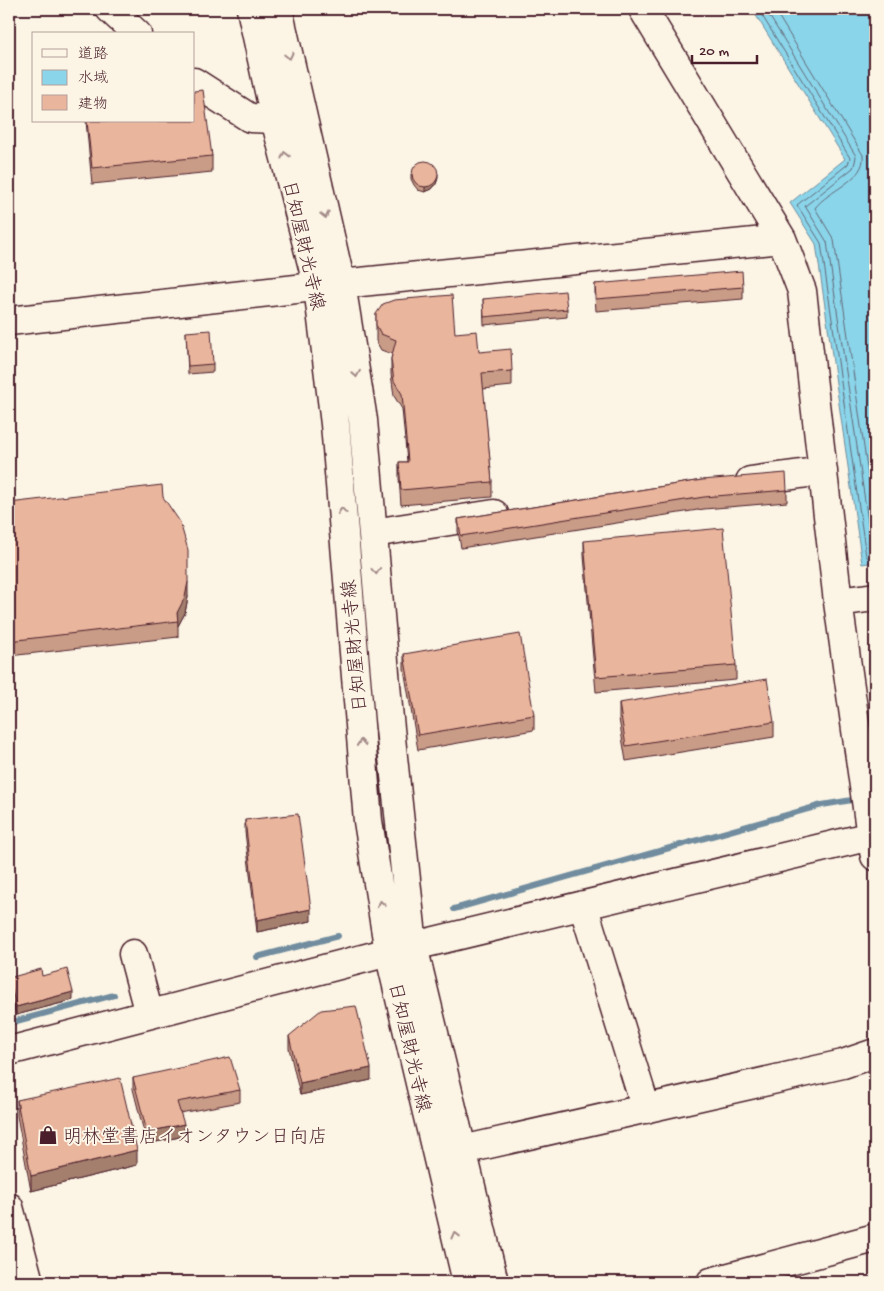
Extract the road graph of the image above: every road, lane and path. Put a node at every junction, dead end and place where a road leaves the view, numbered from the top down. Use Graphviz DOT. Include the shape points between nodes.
graph roads {
  1 [pos="110,9"];
  2 [pos="251,9"];
  3 [pos="278,9"];
  4 [pos="643,9"];
  5 [pos="135,32"];
  6 [pos="195,83"];
  7 [pos="276,119"];
  8 [pos="782,239"];
  9 [pos="330,286"];
  10 [pos="9,321"];
  11 [pos="823,471"];
  12 [pos="724,484"];
  13 [pos="523,510"];
  14 [pos="373,533"];
  15 [pos="875,597"];
  16 [pos="838,602"];
  17 [pos="873,846"];
  18 [pos="583,905"];
  19 [pos="401,949"];
  20 [pos="133,954"];
  21 [pos="149,1014"];
  22 [pos="9,1051"];
  23 [pos="875,1053"];
  24 [pos="646,1109"];
  25 [pos="449,1153"];
  26 [pos="9,1207"];
  27 [pos="875,1238"];
  28 [pos="28,1282"];
  29 [pos="467,1282"];
  30 [pos="494,1282"];
  31 [pos="711,1282"];
  1 -- 5 [label="street"];
  2 -- 7 [label="street, 日知屋財光寺線"];
  3 -- 9 [label="street, 日知屋財光寺線, one-way"];
  4 -- 8 [label="street"];
  6 -- 7 [label="street" via="250,118"];
  9 -- 7 [label="street, 日知屋財光寺線, one-way"];
  8 -- 9 [label="street"];
  8 -- 11 [label="street" via="802,291"];
  9 -- 10 [label="street"];
  9 -- 14 [label="street, 日知屋財光寺線, one-way" via="363,420"];
  19 -- 9 [label="street, 日知屋財光寺線, one-way" via="368,821 345,644 333,482 335,424"];
  11 -- 12 [label="street"];
  11 -- 16 [label="street"];
  13 -- 14 [label="street"];
  14 -- 19 [label="street, 日知屋財光寺線, one-way" via="389,719"];
  15 -- 16 [label="street"];
  16 -- 17 [label="street"];
  17 -- 18 [label="street"];
  18 -- 19 [label="street"];
  18 -- 24 [label="street"];
  19 -- 21 [label="street"];
  19 -- 25 [label="street, 日知屋財光寺線"];
  20 -- 21 [label="street"];
  21 -- 22 [label="street"];
  23 -- 24 [label="street" via="843,1064"];
  24 -- 25 [label="street"];
  29 -- 25 [label="street, 日知屋財光寺線, one-way"];
  25 -- 30 [label="street, 日知屋財光寺線"];
  26 -- 28 [label="street"];
  27 -- 31 [label="street"];
}
